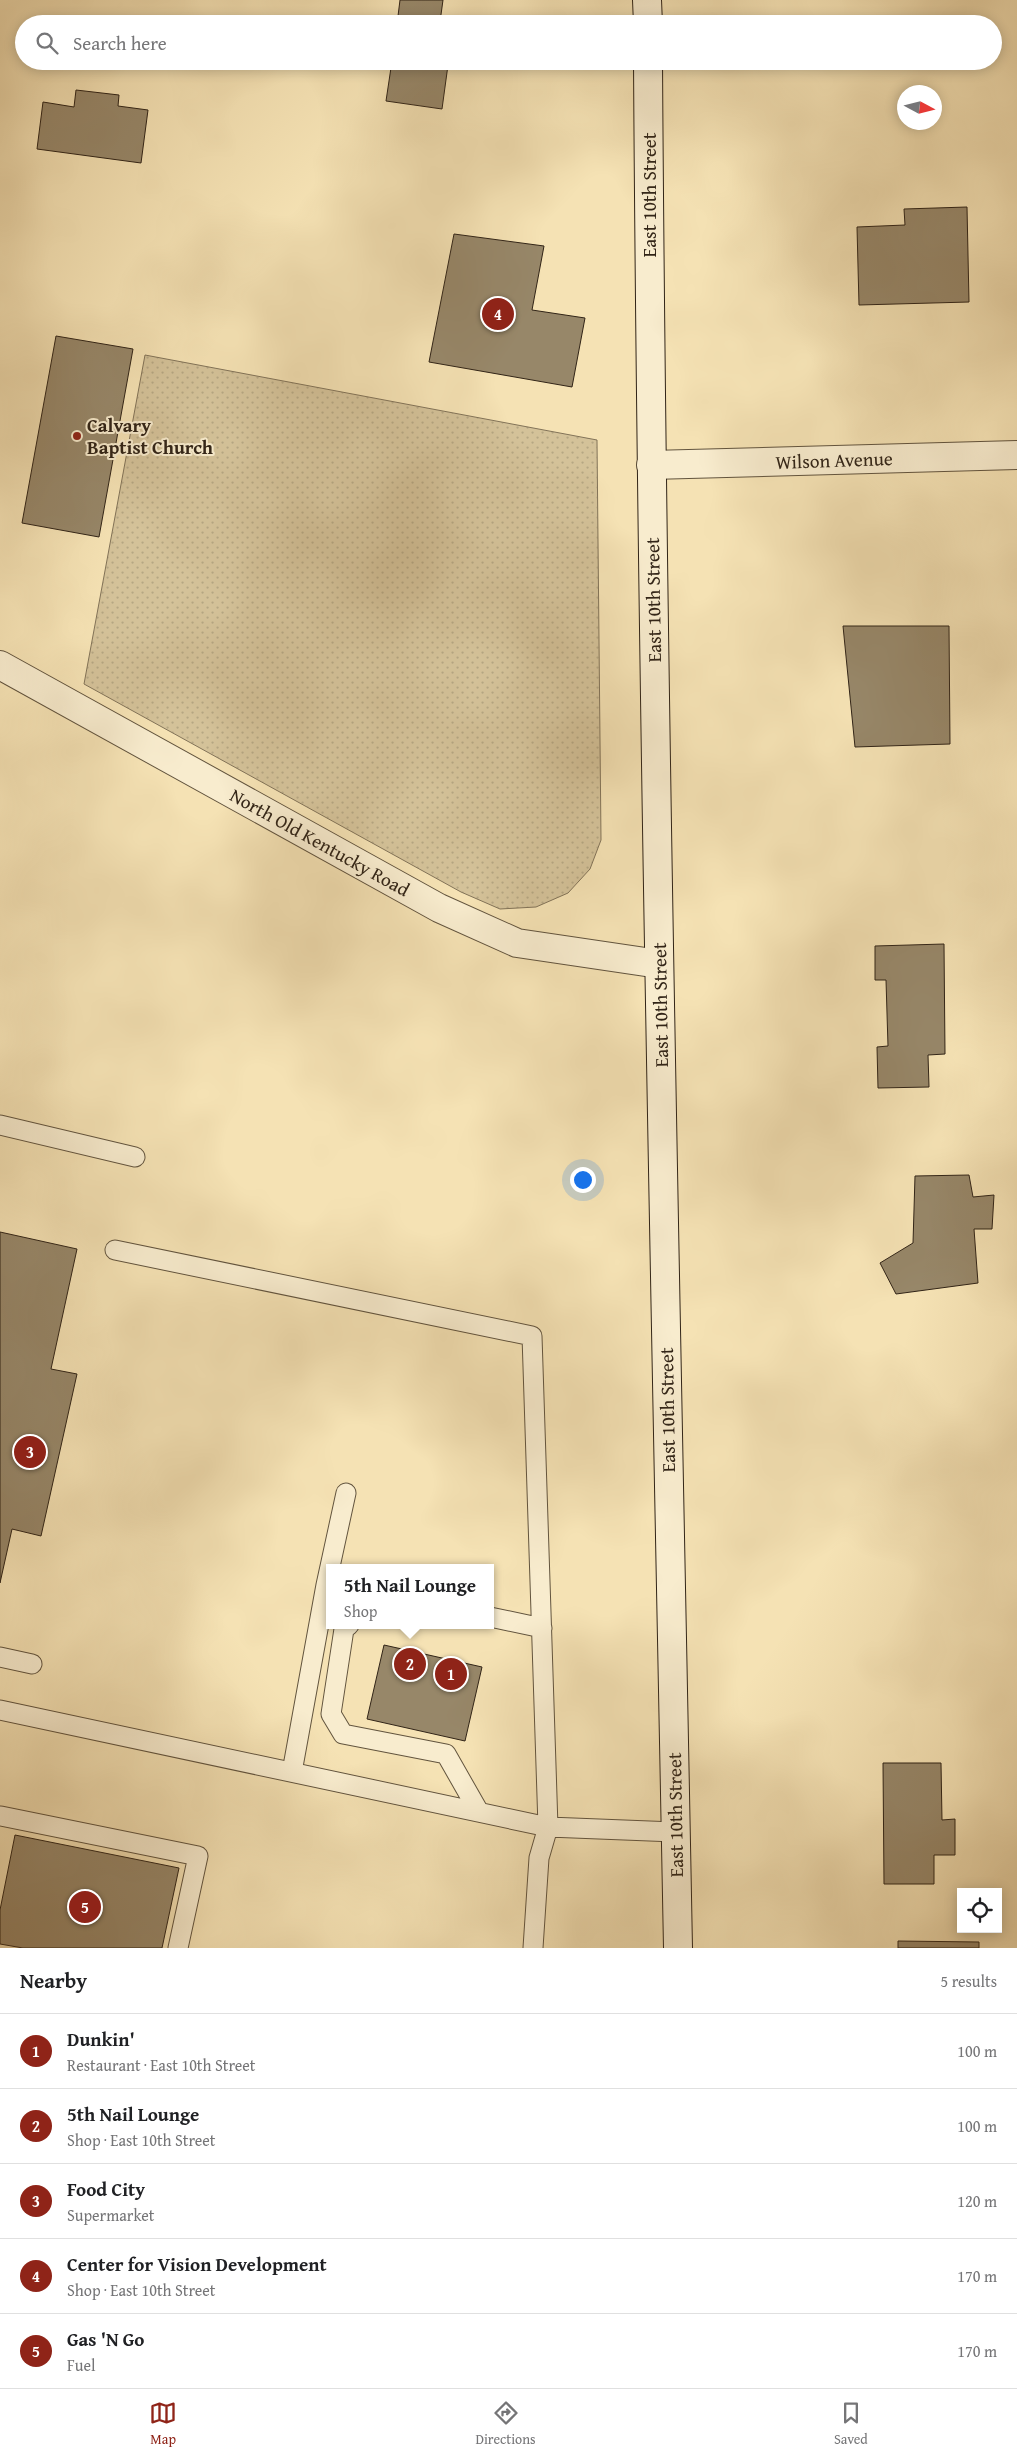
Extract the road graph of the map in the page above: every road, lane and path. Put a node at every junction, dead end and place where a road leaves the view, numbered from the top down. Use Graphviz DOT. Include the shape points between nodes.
graph roads {
  1 [pos="648,0"];
  2 [pos="648,15"];
  3 [pos="648,70"];
  4 [pos="1017,455"];
  5 [pos="651,465"];
  6 [pos="0,665"];
  7 [pos="659,964"];
  8 [pos="0,1125"];
  9 [pos="134,1157"];
  10 [pos="115,1250"];
  11 [pos="346,1493"];
  12 [pos="332,1564"];
  13 [pos="326,1595"];
  14 [pos="494,1618"];
  15 [pos="542,1628"];
  16 [pos="345,1629"];
  17 [pos="0,1657"];
  18 [pos="32,1664"];
  19 [pos="0,1710"];
  20 [pos="292,1772"];
  21 [pos="479,1812"];
  22 [pos="1,1816"];
  23 [pos="548,1827"];
  24 [pos="675,1832"];
  25 [pos="178,1948"];
  26 [pos="533,1948"];
  27 [pos="678,1948"];
  1 -- 2 [label="main road"];
  3 -- 5 [label="main road, East 10th Street"];
  4 -- 5 [label="main road, Wilson Avenue"];
  5 -- 7 [label="main road, East 10th Street"];
  6 -- 7 [label="main road, North Old Kentucky Road" via="439,908 517,943"];
  7 -- 24 [label="main road, East 10th Street"];
  8 -- 9 [label="lane"];
  10 -- 15 [label="lane" via="532,1336"];
  11 -- 12 [label="lane"];
  13 -- 20 [label="lane"];
  14 -- 15 [label="lane"];
  15 -- 23 [label="lane"];
  16 -- 21 [label="lane" via="331,1714 342,1734 446,1754"];
  17 -- 18 [label="lane"];
  19 -- 20 [label="lane"];
  20 -- 21 [label="lane"];
  21 -- 23 [label="lane"];
  22 -- 25 [label="lane" via="198,1856"];
  23 -- 24 [label="lane"];
  23 -- 26 [label="lane" via="539,1858"];
  24 -- 27 [label="main road, East 10th Street"];
}
